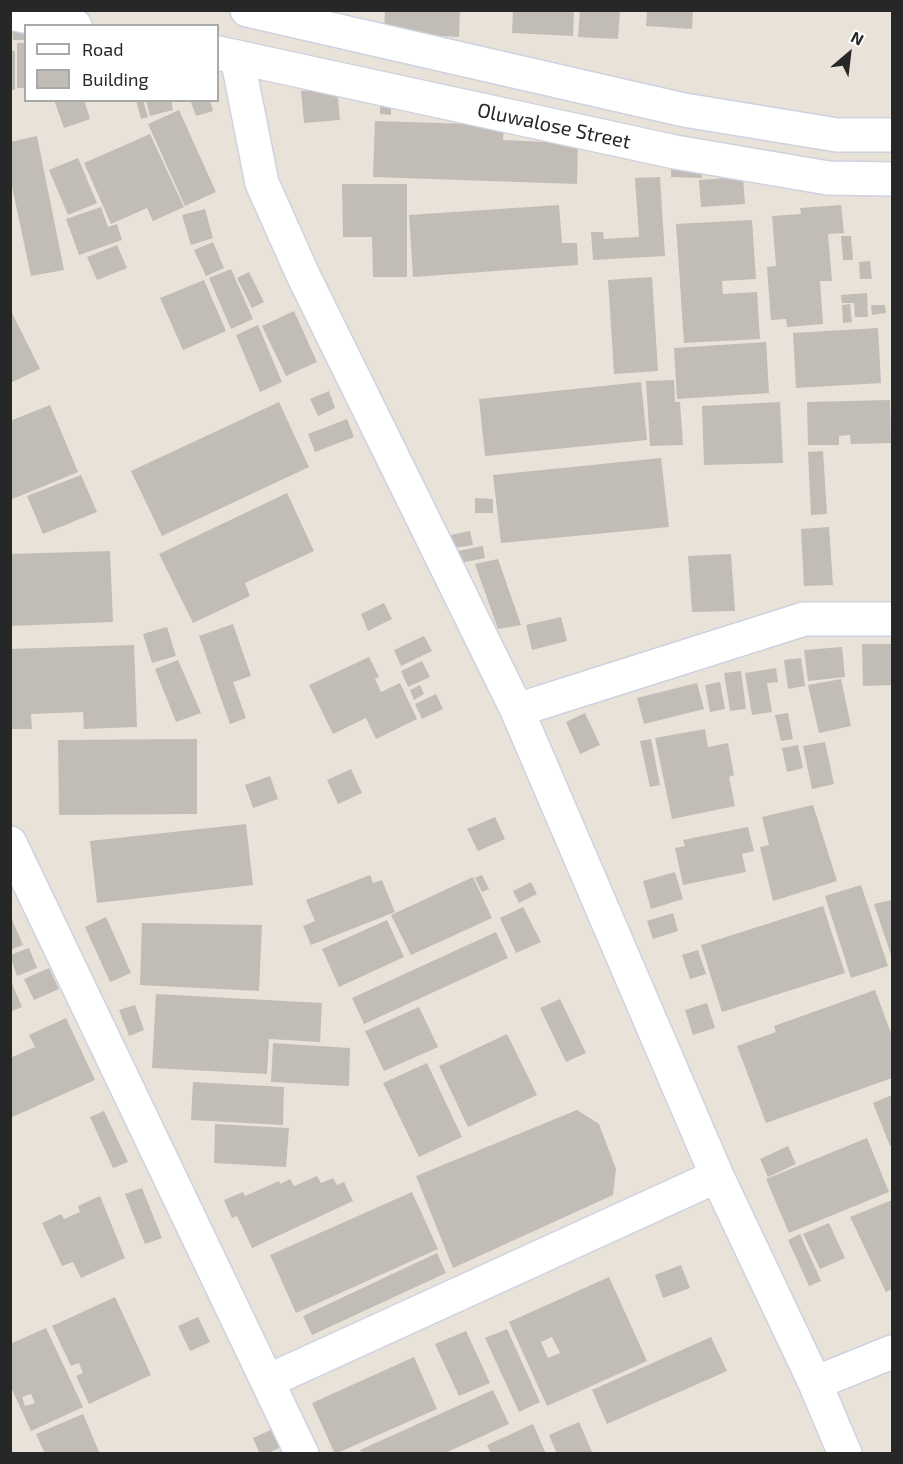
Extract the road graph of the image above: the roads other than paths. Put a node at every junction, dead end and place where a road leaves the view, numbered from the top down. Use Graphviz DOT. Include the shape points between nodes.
graph roads {
  1 [pos="247,10"];
  2 [pos="10,13"];
  3 [pos="65,24"];
  4 [pos="227,55"];
  5 [pos="892,135"];
  6 [pos="892,179"];
  7 [pos="892,619"];
  8 [pos="517,710"];
  9 [pos="10,843"];
  10 [pos="717,1176"];
  11 [pos="892,1352"];
  12 [pos="268,1381"];
  13 [pos="815,1383"];
  14 [pos="302,1454"];
  15 [pos="844,1454"];
  1 -- 5 [label="street" via="684,110 837,135"];
  2 -- 3 [label="street"];
  4 -- 6 [label="street, Oluwalose Street" via="675,152 828,178"];
  4 -- 8 [label="street" via="262,183 303,275"];
  7 -- 8 [label="street" via="804,619"];
  8 -- 10 [label="street"];
  9 -- 12 [label="street"];
  10 -- 12 [label="street"];
  10 -- 13 [label="street"];
  11 -- 13 [label="street"];
  12 -- 14 [label="street"];
  13 -- 15 [label="street"];
}
